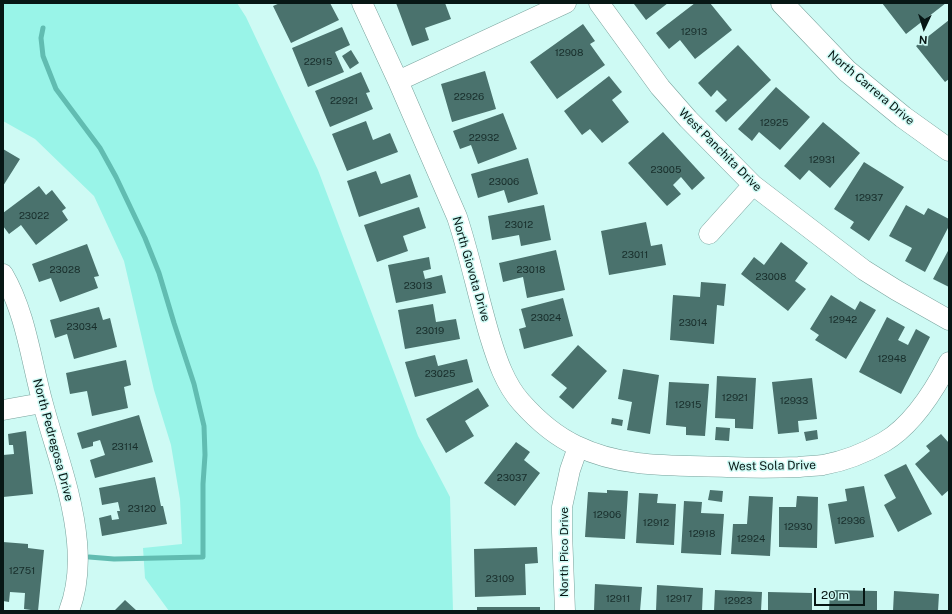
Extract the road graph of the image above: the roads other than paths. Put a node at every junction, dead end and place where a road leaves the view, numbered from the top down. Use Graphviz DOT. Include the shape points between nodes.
graph roads {
  1 [pos="362,3"];
  2 [pos="566,3"];
  3 [pos="599,3"];
  4 [pos="782,3"];
  5 [pos="398,81"];
  6 [pos="949,150"];
  7 [pos="753,185"];
  8 [pos="709,234"];
  9 [pos="3,274"];
  10 [pos="949,320"];
  11 [pos="949,362"];
  12 [pos="42,403"];
  13 [pos="3,410"];
  14 [pos="578,447"];
  15 [pos="69,611"];
  16 [pos="564,611"];
  1 -- 5 [label="street, North Giovota Drive"];
  2 -- 5 [label="street"];
  3 -- 7 [label="street, West Panchita Drive" via="660,87"];
  4 -- 6 [label="street, North Carrera Drive" via="847,72 903,118"];
  5 -- 14 [label="street, North Giovota Drive" via="457,217 480,304 503,375 520,401 539,420 557,435"];
  7 -- 8 [label="street"];
  7 -- 10 [label="street, West Panchita Drive" via="864,270"];
  9 -- 12 [label="street, North Pedregosa Drive" via="17,304"];
  11 -- 14 [label="street, West Sola Drive" via="937,386 906,425 886,441 856,456 822,465 752,468 644,464 620,461"];
  12 -- 13 [label="street"];
  12 -- 15 [label="street, North Pedregosa Drive" via="75,524 77,571"];
  14 -- 16 [label="street, North Pico Drive" via="562,507"];
}
